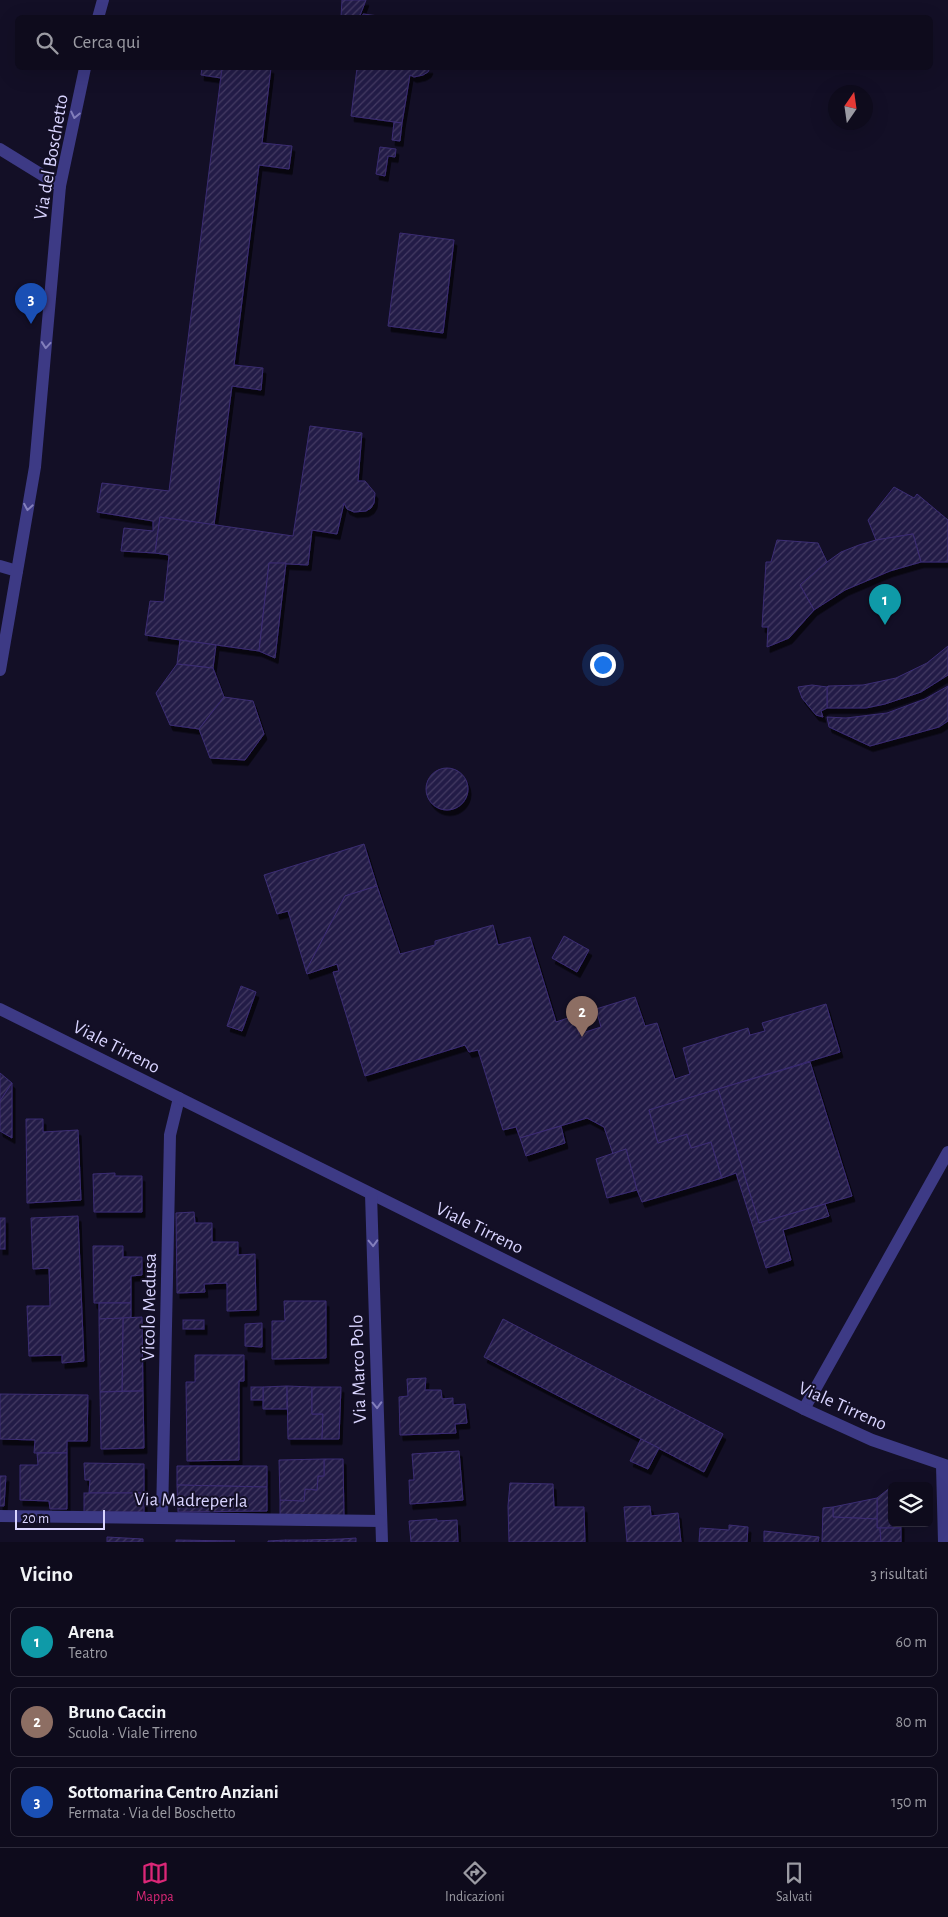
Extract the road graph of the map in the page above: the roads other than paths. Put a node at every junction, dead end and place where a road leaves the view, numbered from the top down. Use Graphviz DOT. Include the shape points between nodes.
graph roads {
  1 [pos="103,0"];
  2 [pos="99,15"];
  3 [pos="85,70"];
  4 [pos="0,149"];
  5 [pos="60,186"];
  6 [pos="0,566"];
  7 [pos="17,570"];
  8 [pos="0,670"];
  9 [pos="0,1009"];
  10 [pos="179,1098"];
  11 [pos="948,1152"];
  12 [pos="371,1194"];
  13 [pos="804,1409"];
  14 [pos="945,1466"];
  15 [pos="0,1516"];
  16 [pos="162,1518"];
  17 [pos="381,1521"];
  18 [pos="382,1542"];
  19 [pos="944,1542"];
  1 -- 2 [label="street"];
  3 -- 5 [label="street, Via del Boschetto, one-way"];
  4 -- 5 [label="street"];
  5 -- 7 [label="street, Via del Boschetto, one-way" via="34,467"];
  6 -- 7 [label="street"];
  7 -- 8 [label="street, Via del Boschetto"];
  9 -- 10 [label="street, Viale Tirreno"];
  10 -- 12 [label="street, Viale Tirreno"];
  10 -- 16 [label="street, Vicolo Medusa" via="170,1135"];
  11 -- 13 [label="street"];
  12 -- 13 [label="street, Viale Tirreno"];
  12 -- 17 [label="street, Via Marco Polo, one-way"];
  13 -- 14 [label="street, Viale Tirreno" via="872,1440"];
  14 -- 19 [label="street"];
  15 -- 16 [label="street, Via Madreperla"];
  16 -- 17 [label="street, Via Madreperla"];
  17 -- 18 [label="street, Via Marco Polo"];
}
